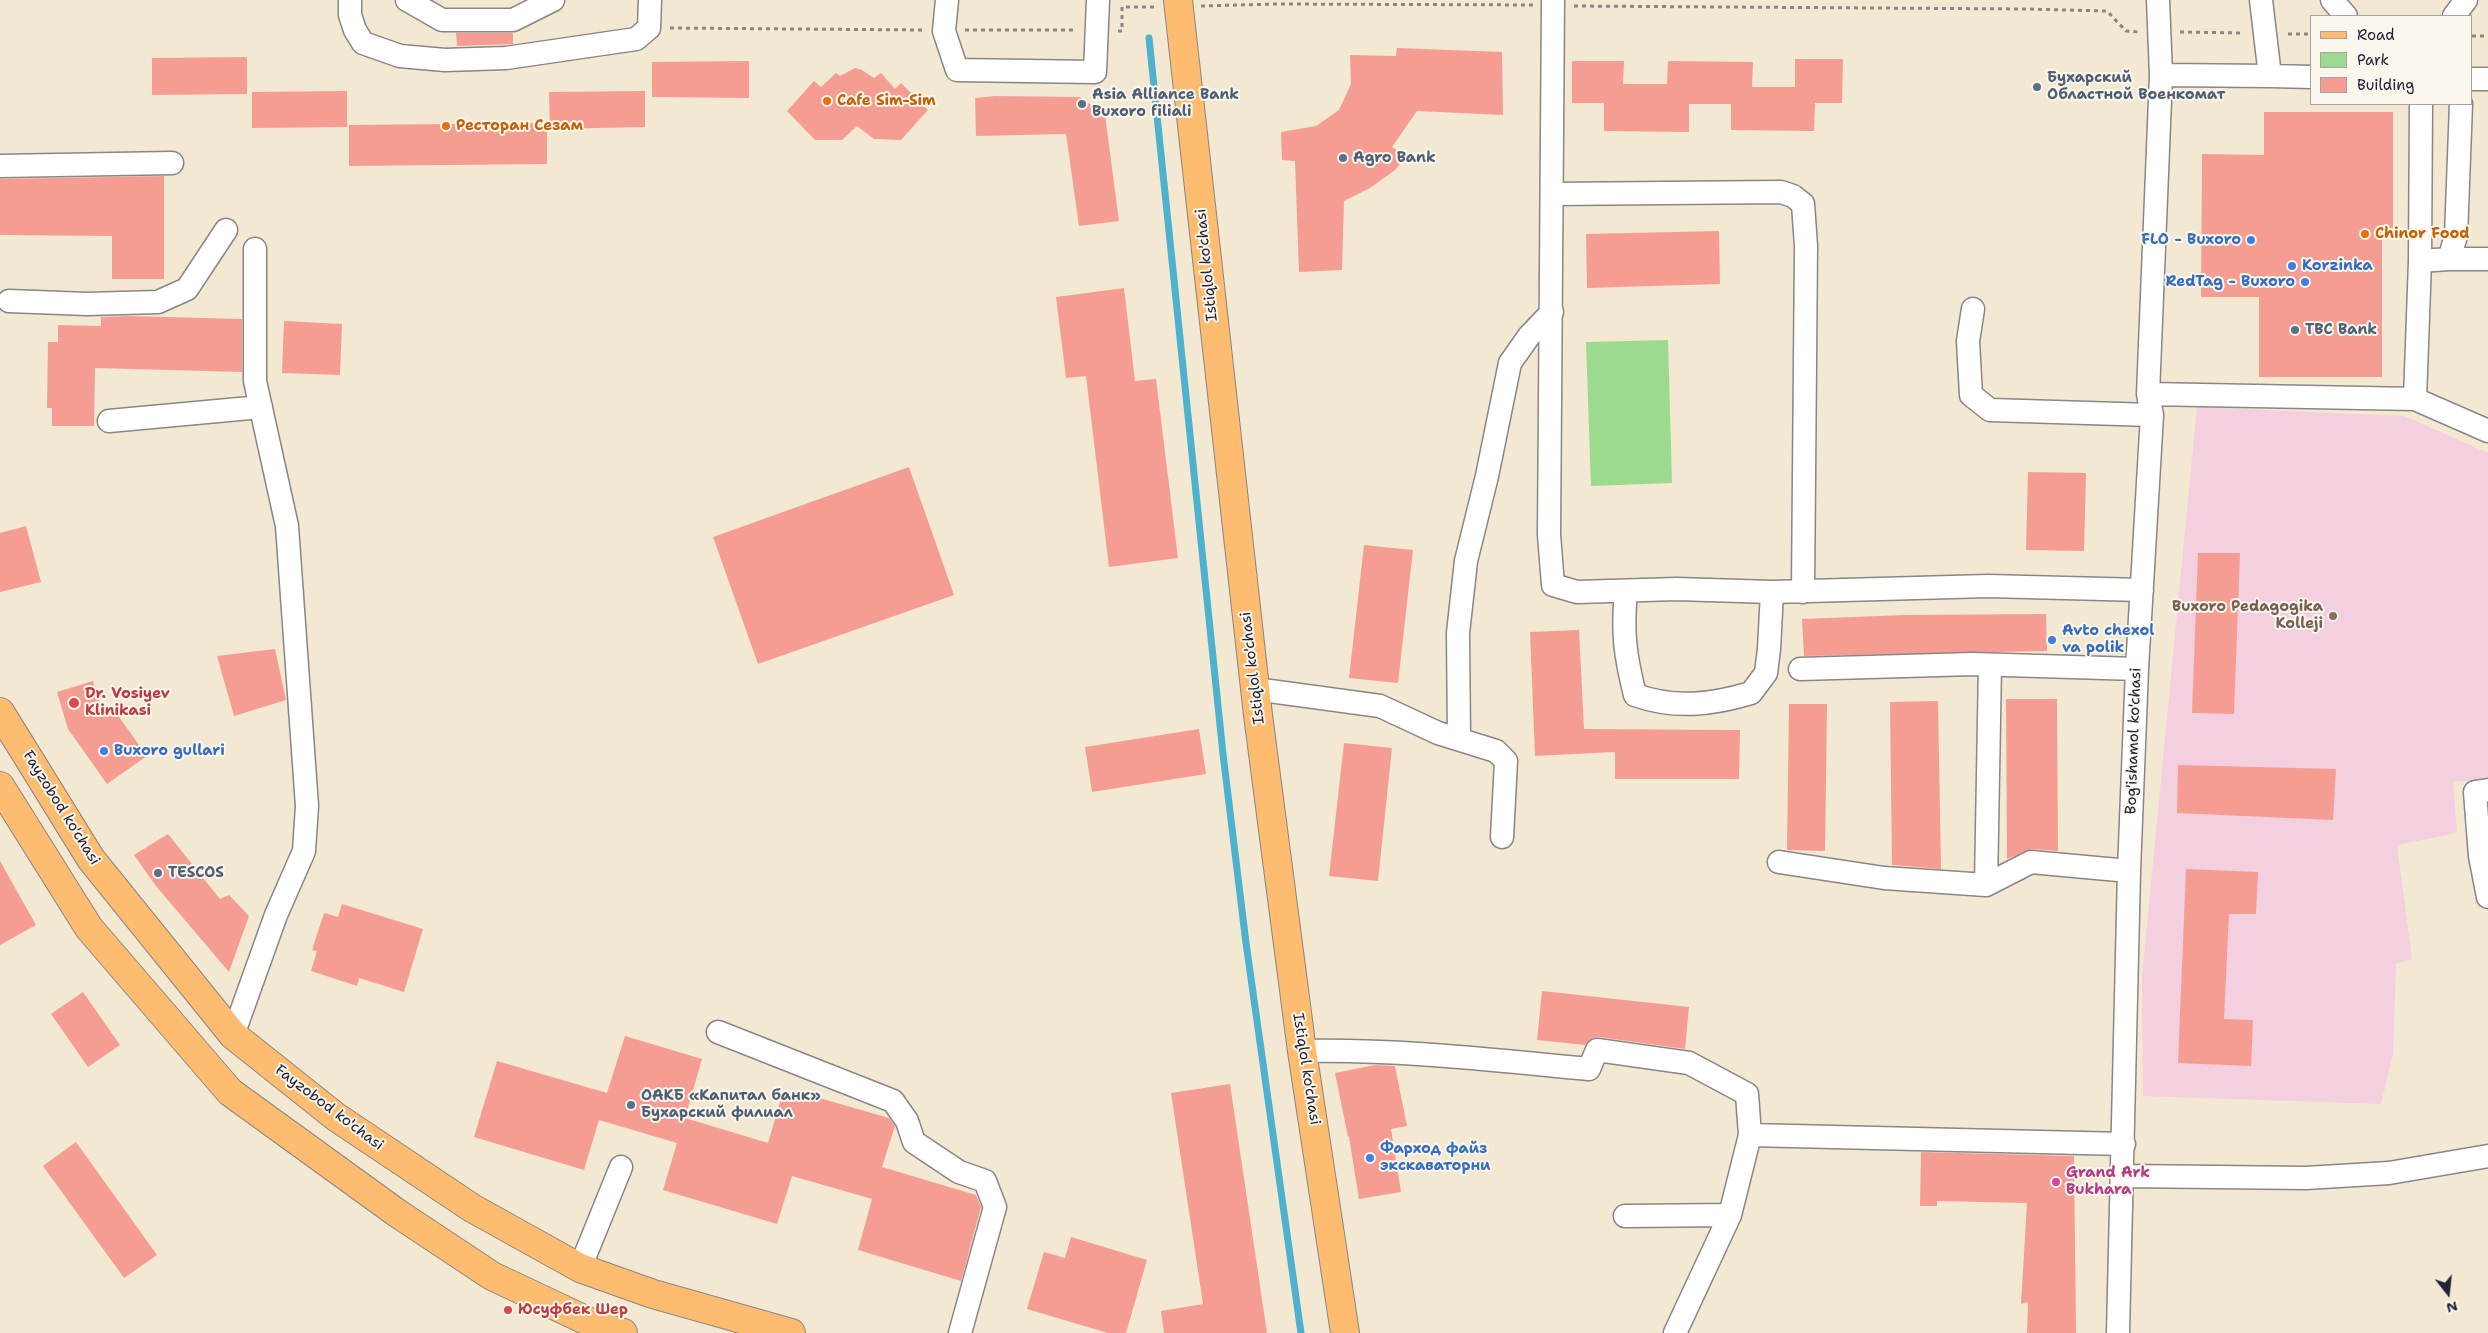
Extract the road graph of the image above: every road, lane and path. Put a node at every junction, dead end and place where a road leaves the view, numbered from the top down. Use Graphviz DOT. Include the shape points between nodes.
graph roads {
  1 [pos="350,0"];
  2 [pos="407,0"];
  3 [pos="553,0"];
  4 [pos="650,0"];
  5 [pos="947,0"];
  6 [pos="1098,0"];
  7 [pos="2158,0"];
  8 [pos="2261,0"];
  9 [pos="2332,0"];
  10 [pos="2466,0"];
  11 [pos="1178,4"];
  12 [pos="1553,4"];
  13 [pos="2345,15"];
  14 [pos="2455,15"];
  15 [pos="649,28"];
  16 [pos="944,30"];
  17 [pos="1097,31"];
  18 [pos="2159,32"];
  19 [pos="2265,34"];
  20 [pos="2310,34"];
  21 [pos="2473,36"];
  22 [pos="2488,36"];
  23 [pos="2162,75"];
  24 [pos="2270,76"];
  25 [pos="2310,77"];
  26 [pos="2473,79"];
  27 [pos="2488,79"];
  28 [pos="2421,105"];
  29 [pos="2461,105"];
  30 [pos="172,163"];
  31 [pos="0,166"];
  32 [pos="1552,194"];
  33 [pos="226,230"];
  34 [pos="255,249"];
  35 [pos="2449,259"];
  36 [pos="2488,259"];
  37 [pos="2420,261"];
  38 [pos="9,301"];
  39 [pos="1973,309"];
  40 [pos="1552,312"];
  41 [pos="2415,399"];
  42 [pos="2150,405"];
  43 [pos="261,407"];
  44 [pos="109,421"];
  45 [pos="2488,431"];
  46 [pos="2142,590"];
  47 [pos="1626,591"];
  48 [pos="1772,592"];
  49 [pos="1803,592"];
  50 [pos="1990,665"];
  51 [pos="1800,669"];
  52 [pos="2137,669"];
  53 [pos="1255,688"];
  54 [pos="0,712"];
  55 [pos="1459,740"];
  56 [pos="0,786"];
  57 [pos="2488,790"];
  58 [pos="1502,837"];
  59 [pos="1779,862"];
  60 [pos="2129,871"];
  61 [pos="1986,885"];
  62 [pos="2488,897"];
  63 [pos="718,1032"];
  64 [pos="233,1035"];
  65 [pos="1302,1051"];
  66 [pos="1750,1135"];
  67 [pos="2124,1144"];
  68 [pos="2488,1156"];
  69 [pos="621,1167"];
  70 [pos="2123,1176"];
  71 [pos="1730,1215"];
  72 [pos="1625,1216"];
  73 [pos="580,1268"];
  74 [pos="623,1333"];
  75 [pos="791,1333"];
  76 [pos="960,1333"];
  77 [pos="1344,1333"];
  78 [pos="1675,1333"];
  79 [pos="2118,1333"];
  1 -- 15 [label="street" via="355,30 363,43 400,56 445,60 506,58 636,39"];
  2 -- 3 [label="street" via="442,20 513,20"];
  4 -- 15 [label="street"];
  5 -- 16 [label="street"];
  6 -- 17 [label="street"];
  7 -- 18 [label="street, Bog'ishamol ko'chasi"];
  8 -- 19 [label="street"];
  9 -- 13 [label="street"];
  10 -- 14 [label="street"];
  11 -- 12 [label="path"];
  11 -- 17 [label="path" via="1122,7 1122,31"];
  11 -- 53 [label="main road, Istiqlol ko'chasi"];
  12 -- 18 [label="path" via="2107,11 2126,31"];
  12 -- 32 [label="street"];
  15 -- 16 [label="path"];
  16 -- 17 [label="path"];
  16 -- 17 [label="street" via="957,70 1095,72"];
  18 -- 19 [label="path"];
  18 -- 23 [label="street, Bog'ishamol ko'chasi"];
  19 -- 20 [label="path"];
  19 -- 24 [label="street"];
  21 -- 22 [label="path"];
  23 -- 24 [label="street"];
  23 -- 42 [label="street, Bog'ishamol ko'chasi"];
  24 -- 25 [label="street"];
  26 -- 27 [label="street"];
  28 -- 37 [label="street"];
  29 -- 35 [label="street" via="2456,236"];
  30 -- 31 [label="street"];
  32 -- 40 [label="street"];
  32 -- 49 [label="street" via="1782,192 1804,204"];
  33 -- 38 [label="street" via="188,289 158,302"];
  34 -- 43 [label="street" via="255,381"];
  35 -- 36 [label="street"];
  35 -- 37 [label="street"];
  37 -- 41 [label="street"];
  39 -- 42 [label="street" via="1968,341 1971,395 1990,410"];
  40 -- 47 [label="street" via="1549,535 1552,585 1577,592"];
  40 -- 55 [label="street" via="1528,336 1510,363 1466,561 1458,633"];
  41 -- 42 [label="street"];
  41 -- 45 [label="street"];
  42 -- 46 [label="street, Bog'ishamol ko'chasi"];
  43 -- 44 [label="street"];
  43 -- 64 [label="street" via="287,526 307,806 304,851 276,915"];
  46 -- 49 [label="street" via="1988,586"];
  46 -- 52 [label="street, Bog'ishamol ko'chasi"];
  47 -- 48 [label="street"];
  47 -- 48 [label="street" via="1625,657 1636,695 1657,703 1694,704 1750,693 1766,672"];
  48 -- 49 [label="street"];
  50 -- 51 [label="street"];
  50 -- 52 [label="street"];
  50 -- 61 [label="street"];
  52 -- 60 [label="street, Bog'ishamol ko'chasi"];
  53 -- 55 [label="street" via="1380,706"];
  53 -- 65 [label="main road, Istiqlol ko'chasi"];
  54 -- 64 [label="main road, Fayzobod ko'chasi" via="91,858"];
  55 -- 58 [label="street" via="1496,751 1506,761"];
  56 -- 74 [label="main road" via="89,928 230,1092 397,1213 492,1276 596,1325"];
  57 -- 62 [label="street" via="2474,792 2480,856"];
  59 -- 61 [label="street" via="1884,878"];
  60 -- 61 [label="street" via="2031,862"];
  60 -- 67 [label="street, Bog'ishamol ko'chasi"];
  63 -- 76 [label="street" via="893,1101 907,1121 914,1142 958,1172 985,1181 995,1207"];
  64 -- 73 [label="main road, Fayzobod ko'chasi" via="336,1117 472,1208"];
  65 -- 66 [label="street" via="1436,1055 1588,1069 1597,1050 1689,1063 1747,1094"];
  65 -- 77 [label="main road, Istiqlol ko'chasi"];
  66 -- 67 [label="street"];
  66 -- 71 [label="street"];
  67 -- 70 [label="street, Bog'ishamol ko'chasi"];
  68 -- 70 [label="street" via="2389,1173 2316,1178"];
  69 -- 73 [label="street"];
  70 -- 79 [label="street, Bog'ishamol ko'chasi"];
  71 -- 72 [label="street"];
  71 -- 78 [label="street"];
  73 -- 75 [label="main road, Fayzobod ko'chasi" via="653,1294"];
}
